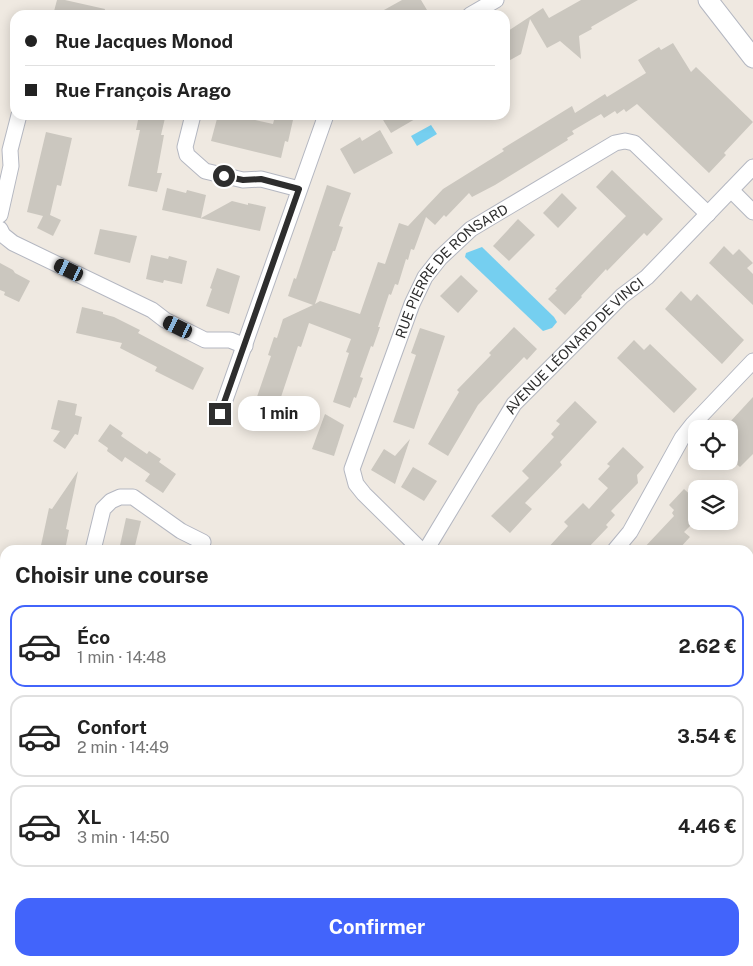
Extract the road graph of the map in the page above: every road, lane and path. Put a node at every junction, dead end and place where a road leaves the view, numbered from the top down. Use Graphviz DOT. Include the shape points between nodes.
graph roads {
  1 [pos="496,0"];
  2 [pos="708,0"];
  3 [pos="479,10"];
  4 [pos="753,58"];
  5 [pos="18,120"];
  6 [pos="192,120"];
  7 [pos="324,120"];
  8 [pos="753,167"];
  9 [pos="299,189"];
  10 [pos="731,190"];
  11 [pos="753,212"];
  12 [pos="708,214"];
  13 [pos="0,215"];
  14 [pos="0,229"];
  15 [pos="245,346"];
  16 [pos="753,361"];
  17 [pos="220,414"];
  18 [pos="203,542"];
  19 [pos="94,545"];
  20 [pos="416,545"];
  21 [pos="429,545"];
  22 [pos="619,545"];
  1 -- 3 [label="street"];
  2 -- 4 [label="street"];
  5 -- 13 [label="street" via="10,150 12,166"];
  6 -- 9 [label="street" via="185,147 187,155 205,171 243,180 261,179"];
  7 -- 9 [label="street"];
  8 -- 10 [label="street, AVENUE LÉONARD DE VINCI"];
  9 -- 15 [label="street"];
  10 -- 11 [label="street"];
  10 -- 12 [label="street, AVENUE LÉONARD DE VINCI"];
  12 -- 20 [label="street, RUE PIERRE DE RONSARD" via="634,143 625,141 606,147 471,229 440,258 425,277 412,304 352,468 356,484"];
  12 -- 21 [label="street, AVENUE LÉONARD DE VINCI" via="514,404"];
  14 -- 15 [label="street" via="13,242 152,310 205,340 230,340"];
  15 -- 17 [label="street"];
  16 -- 22 [label="street" via="682,438 630,532"];
  18 -- 19 [label="street" via="181,531 133,497 120,497 103,509"];
}
